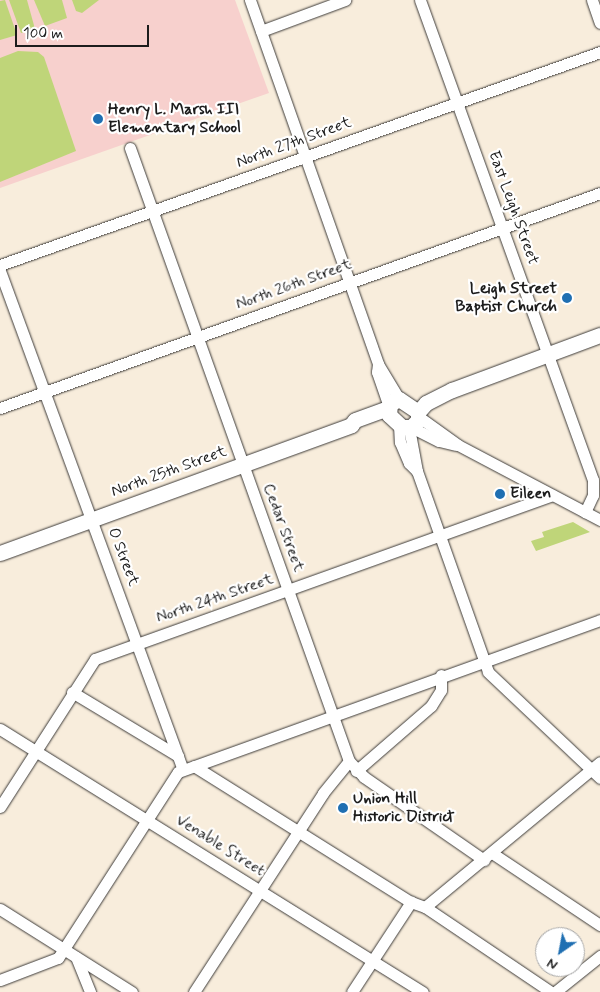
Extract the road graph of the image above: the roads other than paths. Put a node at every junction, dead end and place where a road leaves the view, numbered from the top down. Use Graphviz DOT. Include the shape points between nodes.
graph roads {
  1 [pos="250,0"];
  2 [pos="345,0"];
  3 [pos="420,0"];
  4 [pos="592,0"];
  5 [pos="600,23"];
  6 [pos="261,31"];
  7 [pos="600,52"];
  8 [pos="457,102"];
  9 [pos="130,148"];
  10 [pos="304,157"];
  11 [pos="600,193"];
  12 [pos="152,211"];
  13 [pos="502,228"];
  14 [pos="0,264"];
  15 [pos="0,271"];
  16 [pos="350,282"];
  17 [pos="600,335"];
  18 [pos="198,338"];
  19 [pos="547,354"];
  20 [pos="43,393"];
  21 [pos="0,408"];
  22 [pos="403,414"];
  23 [pos="243,464"];
  24 [pos="596,479"];
  25 [pos="552,495"];
  26 [pos="585,512"];
  27 [pos="90,520"];
  28 [pos="600,520"];
  29 [pos="439,534"];
  30 [pos="0,552"];
  31 [pos="288,590"];
  32 [pos="600,620"];
  33 [pos="137,644"];
  34 [pos="482,661"];
  35 [pos="441,675"];
  36 [pos="72,692"];
  37 [pos="333,714"];
  38 [pos="0,729"];
  39 [pos="35,750"];
  40 [pos="178,756"];
  41 [pos="348,762"];
  42 [pos="600,762"];
  43 [pos="188,768"];
  44 [pos="590,770"];
  45 [pos="356,772"];
  46 [pos="600,778"];
  47 [pos="0,807"];
  48 [pos="146,819"];
  49 [pos="299,831"];
  50 [pos="488,857"];
  51 [pos="260,890"];
  52 [pos="411,902"];
  53 [pos="425,908"];
  54 [pos="0,909"];
  55 [pos="600,925"];
  56 [pos="64,949"];
  57 [pos="600,956"];
  58 [pos="76,957"];
  59 [pos="373,959"];
  60 [pos="0,980"];
  61 [pos="90,992"];
  62 [pos="132,992"];
  63 [pos="194,992"];
  64 [pos="352,992"];
  65 [pos="424,992"];
  66 [pos="553,992"];
  1 -- 6 [label="street"];
  2 -- 6 [label="street"];
  3 -- 8 [label="street, East Leigh Street"];
  4 -- 5 [label="street"];
  6 -- 10 [label="street"];
  7 -- 8 [label="street, North 27th Street"];
  8 -- 10 [label="street, North 27th Street"];
  8 -- 13 [label="street, East Leigh Street"];
  9 -- 12 [label="street, Cedar Street"];
  10 -- 12 [label="street, North 27th Street"];
  10 -- 16 [label="street"];
  11 -- 13 [label="street, North 26th Street"];
  12 -- 14 [label="street, North 27th Street"];
  12 -- 18 [label="street, Cedar Street"];
  13 -- 16 [label="street, North 26th Street"];
  13 -- 19 [label="street, East Leigh Street"];
  15 -- 20 [label="street, O Street"];
  16 -- 18 [label="street, North 26th Street"];
  16 -- 22 [label="street" via="378,364"];
  17 -- 19 [label="main road, North 25th Street"];
  18 -- 20 [label="street, North 26th Street"];
  18 -- 23 [label="street, Cedar Street"];
  19 -- 22 [label="main road, North 25th Street" via="452,390"];
  19 -- 24 [label="street, East Leigh Street"];
  20 -- 21 [label="street, North 26th Street"];
  20 -- 27 [label="street, O Street"];
  22 -- 23 [label="main road, North 25th Street" via="358,428 351,426"];
  22 -- 25 [label="street" via="439,442 458,445"];
  22 -- 29 [label="street" via="400,442 409,463 418,471"];
  23 -- 27 [label="main road, North 25th Street"];
  23 -- 31 [label="street, Cedar Street"];
  24 -- 26 [label="street, East Leigh Street"];
  25 -- 26 [label="street"];
  25 -- 29 [label="street, North 24th Street"];
  26 -- 28 [label="street"];
  27 -- 30 [label="main road, North 25th Street"];
  27 -- 33 [label="street, O Street"];
  29 -- 31 [label="street, North 24th Street"];
  29 -- 34 [label="street"];
  31 -- 33 [label="street, North 24th Street"];
  31 -- 37 [label="street, Cedar Street"];
  32 -- 34 [label="street"];
  33 -- 36 [label="street, North 24th Street" via="95,659"];
  33 -- 40 [label="street, O Street"];
  34 -- 35 [label="street"];
  34 -- 44 [label="street" via="488,672"];
  35 -- 37 [label="street"];
  35 -- 45 [label="street" via="440,690 431,706"];
  36 -- 39 [label="street, North 24th Street"];
  36 -- 40 [label="street"];
  37 -- 41 [label="street, Cedar Street"];
  37 -- 43 [label="street"];
  38 -- 39 [label="street, Venable Street"];
  39 -- 47 [label="street, North 24th Street"];
  39 -- 48 [label="street, Venable Street"];
  40 -- 43 [label="street, O Street"];
  41 -- 45 [label="street, Cedar Street"];
  41 -- 49 [label="street"];
  42 -- 44 [label="street"];
  43 -- 48 [label="street" via="173,777"];
  43 -- 49 [label="street"];
  44 -- 46 [label="street"];
  44 -- 50 [label="street"];
  45 -- 50 [label="street, Cedar Street"];
  48 -- 51 [label="street, Venable Street"];
  48 -- 56 [label="street"];
  49 -- 51 [label="street"];
  49 -- 52 [label="street"];
  50 -- 53 [label="street"];
  50 -- 55 [label="street, Cedar Street"];
  51 -- 59 [label="street, Venable Street"];
  51 -- 63 [label="street"];
  52 -- 53 [label="street"];
  52 -- 59 [label="street"];
  53 -- 66 [label="street"];
  54 -- 56 [label="street"];
  56 -- 58 [label="street"];
  56 -- 60 [label="street" via="58,958 48,963"];
  57 -- 66 [label="street"];
  58 -- 61 [label="street"];
  58 -- 62 [label="street"];
  59 -- 64 [label="street"];
  59 -- 65 [label="street, Venable Street"];
}
